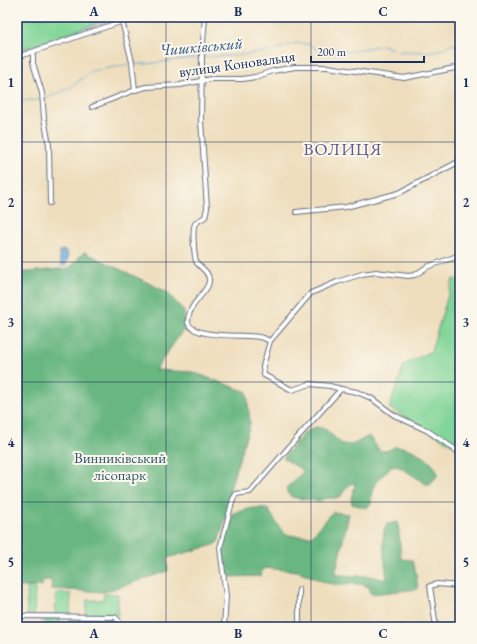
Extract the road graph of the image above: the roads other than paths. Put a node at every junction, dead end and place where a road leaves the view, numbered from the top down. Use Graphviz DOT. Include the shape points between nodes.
graph roads {
  1 [pos="135,17"];
  2 [pos="205,17"];
  3 [pos="122,21"];
  4 [pos="33,52"];
  5 [pos="17,57"];
  6 [pos="460,67"];
  7 [pos="202,80"];
  8 [pos="135,90"];
  9 [pos="92,107"];
  10 [pos="460,161"];
  11 [pos="50,203"];
  12 [pos="296,212"];
  13 [pos="460,255"];
  14 [pos="270,341"];
  15 [pos="341,390"];
  16 [pos="460,452"];
  17 [pos="460,586"];
  18 [pos="299,590"];
  19 [pos="17,616"];
  20 [pos="119,627"];
  21 [pos="224,627"];
  22 [pos="300,627"];
  23 [pos="436,627"];
  1 -- 3 [label="street"];
  2 -- 7 [label="street"];
  3 -- 4 [label="street"];
  3 -- 8 [label="street" via="132,62"];
  4 -- 5 [label="street"];
  4 -- 11 [label="street" via="49,146"];
  6 -- 7 [label="street, вулиця Коновальця" via="404,78 327,67 295,67 249,78"];
  7 -- 8 [label="street, вулиця Коновальця"];
  7 -- 14 [label="street" via="201,121 207,208 205,217 194,225 195,257 210,280 189,312 188,323 191,328 206,333 260,337"];
  8 -- 9 [label="street, вулиця Коновальця"];
  10 -- 12 [label="street" via="399,193 346,207"];
  13 -- 14 [label="street" via="427,267 415,275 376,272 362,274 316,290 306,297"];
  14 -- 15 [label="street" via="263,366 264,375 292,390 310,384"];
  15 -- 16 [label="street" via="357,392 371,398 394,415 428,431"];
  15 -- 21 [label="street" via="250,492 236,494 233,499 220,548 226,596"];
  17 -- 23 [label="street" via="430,586"];
  18 -- 22 [label="street"];
  19 -- 20 [label="street" via="115,617 119,621"];
}
